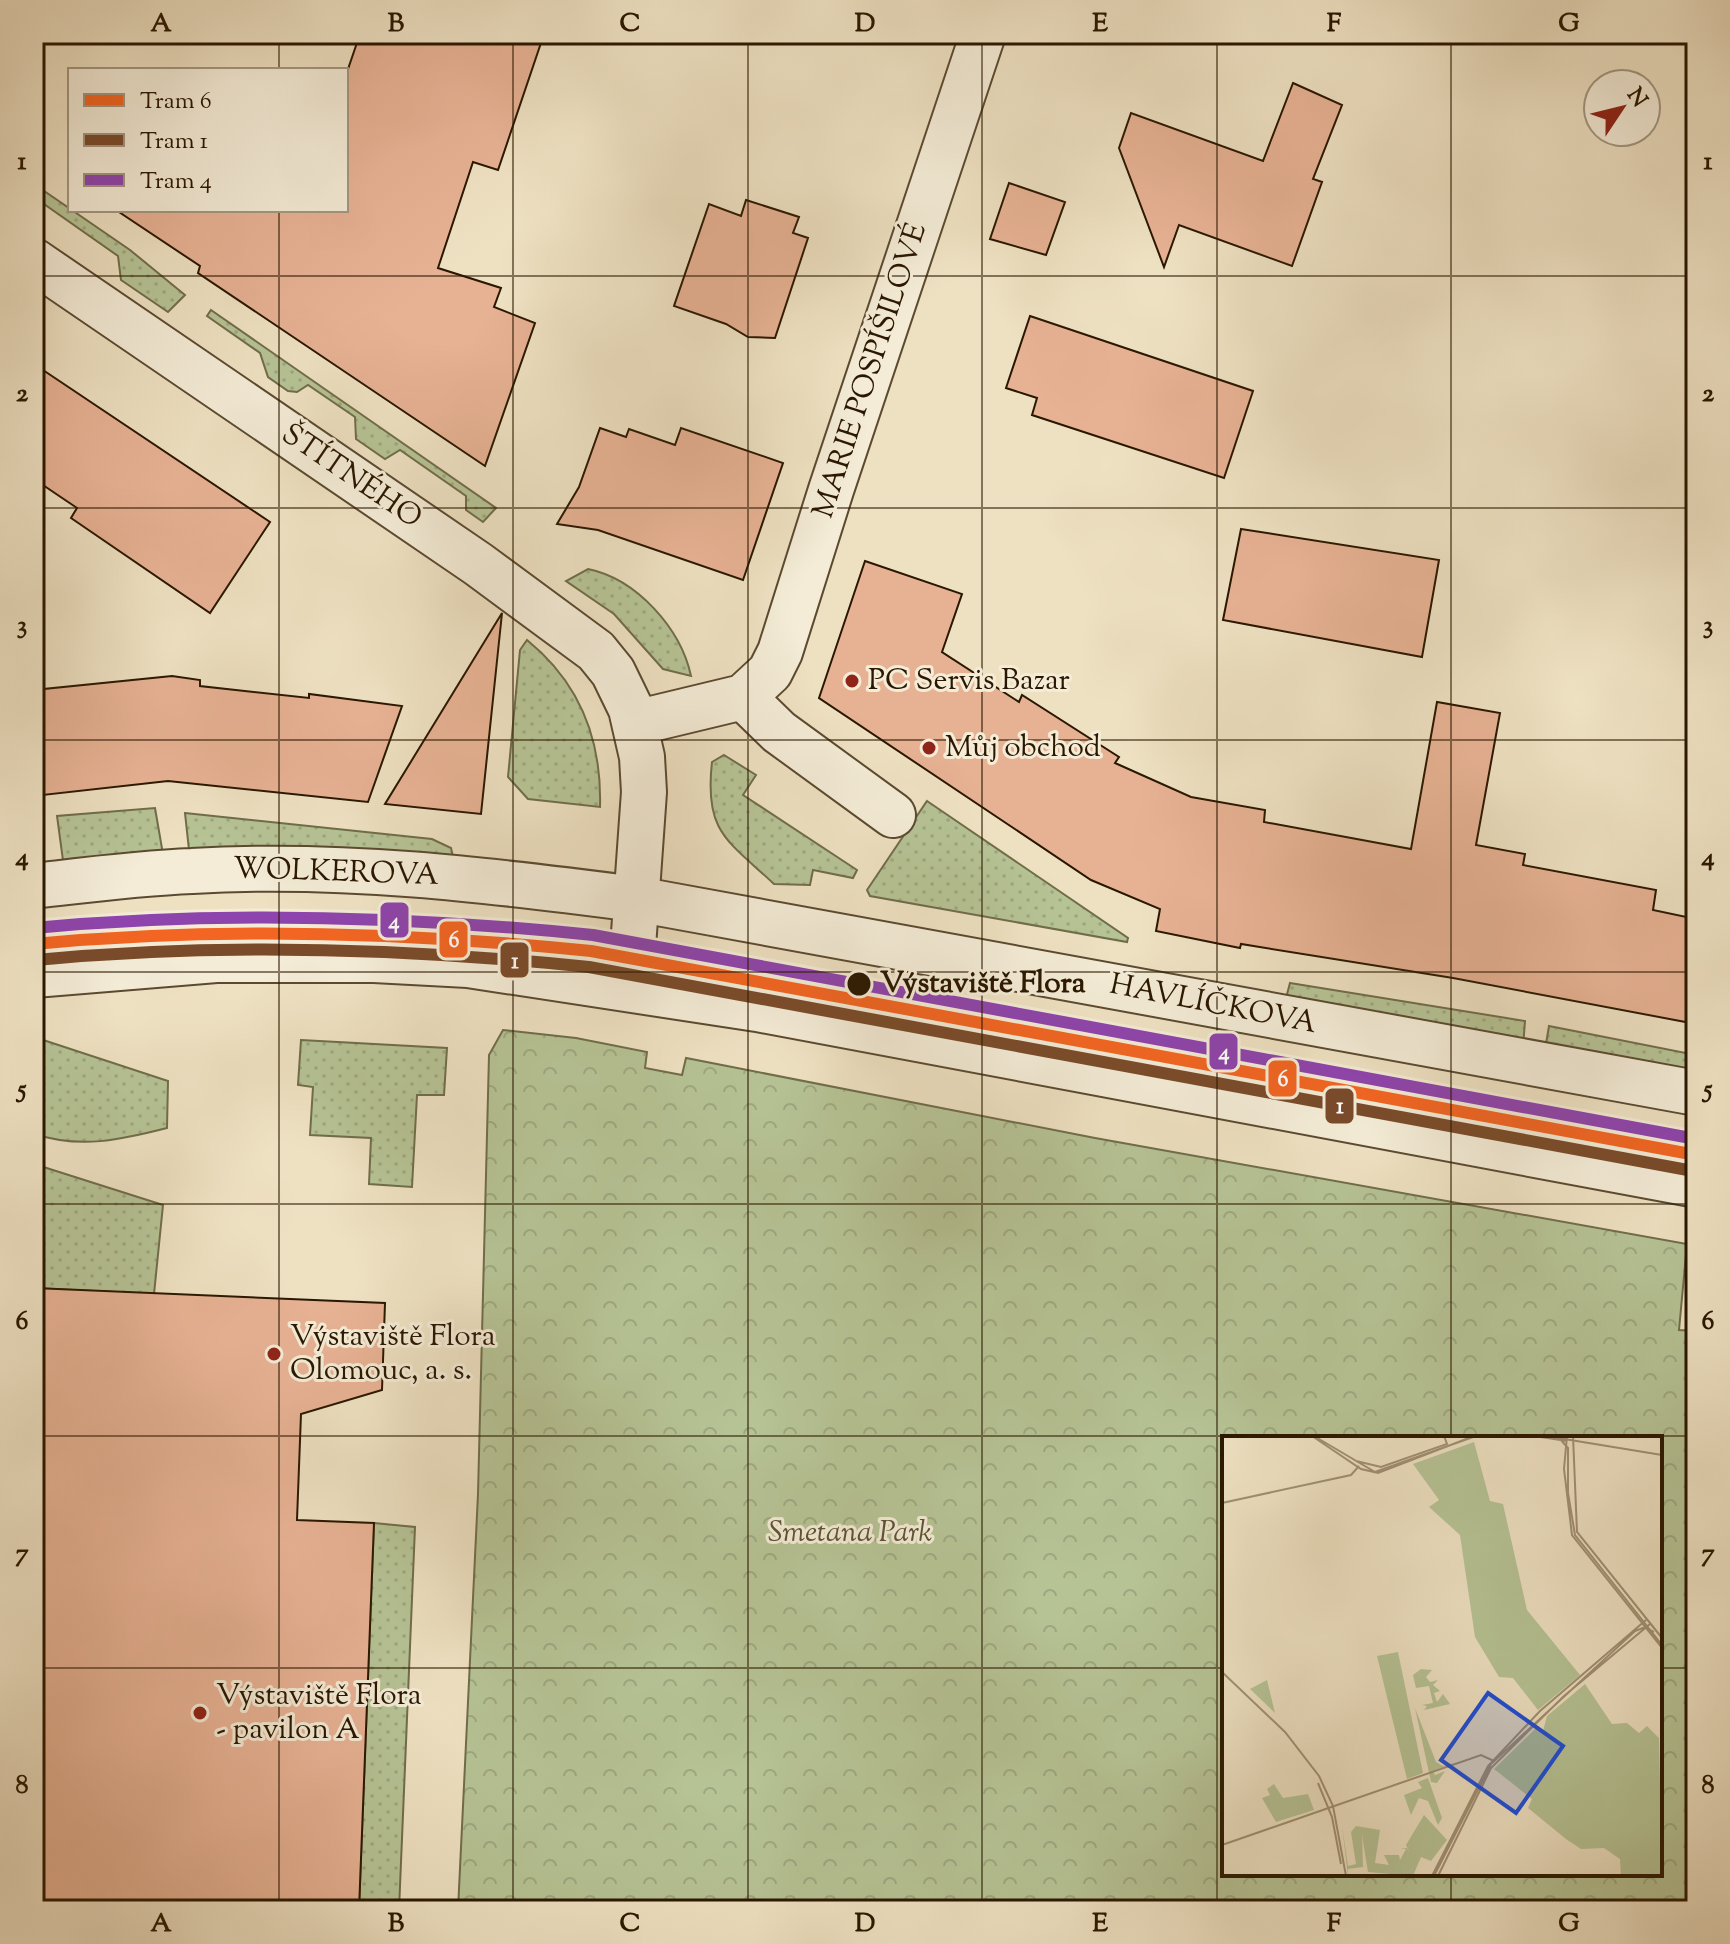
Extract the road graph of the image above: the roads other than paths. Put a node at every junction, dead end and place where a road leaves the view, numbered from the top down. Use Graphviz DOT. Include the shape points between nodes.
graph roads {
  1 [pos="983,34"];
  2 [pos="34,261"];
  3 [pos="743,697"];
  4 [pos="635,723"];
  5 [pos="893,815"];
  6 [pos="34,886"];
  7 [pos="636,899"];
  8 [pos="34,975"];
  9 [pos="630,989"];
  10 [pos="1696,1093"];
  11 [pos="1696,1185"];
  1 -- 3 [label="street, MARIE POSPÍŠILOVÉ" via="780,652 770,672"];
  2 -- 4 [label="street, ŠTÍTNÉHO" via="577,633 613,672"];
  3 -- 4 [label="street"];
  3 -- 5 [label="street" via="779,732"];
  4 -- 7 [label="street, ŠTÍTNÉHO" via="644,792"];
  6 -- 7 [label="street, WOLKEROVA" via="191,871 308,869 477,879"];
  7 -- 9 [label="street, ŠTÍTNÉHO"];
  7 -- 10 [label="street, HAVLÍČKOVA"];
  8 -- 9 [label="street" via="216,960 374,960 468,965"];
  9 -- 11 [label="street"];
}
